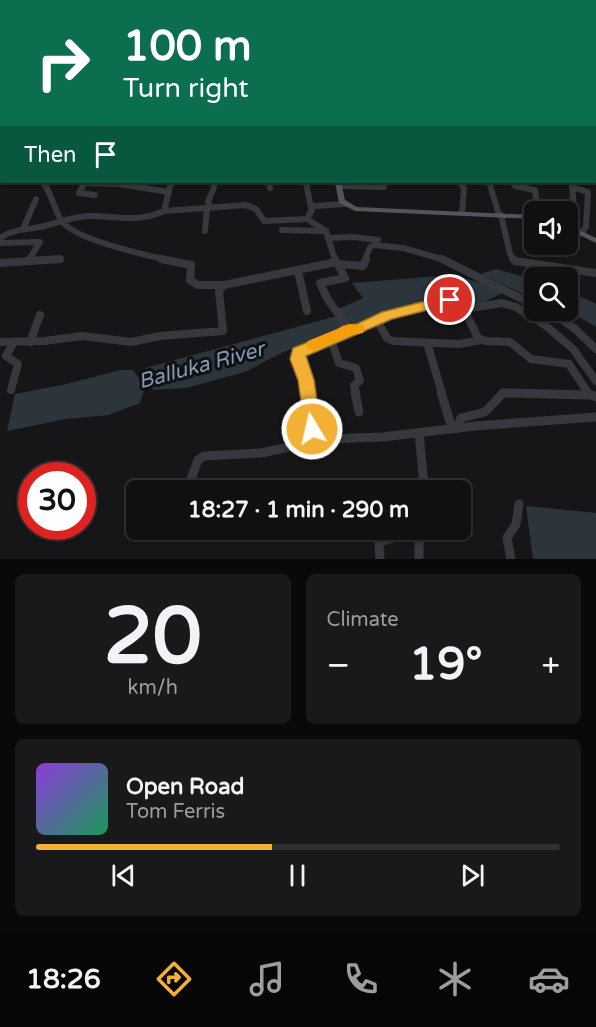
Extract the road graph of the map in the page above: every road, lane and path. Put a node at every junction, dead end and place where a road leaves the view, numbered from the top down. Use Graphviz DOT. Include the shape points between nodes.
graph roads {
  1 [pos="184,0"];
  2 [pos="188,0"];
  3 [pos="44,183"];
  4 [pos="85,183"];
  5 [pos="102,183"];
  6 [pos="171,183"];
  7 [pos="306,183"];
  8 [pos="461,183"];
  9 [pos="489,183"];
  10 [pos="514,183"];
  11 [pos="338,184"];
  12 [pos="572,184"];
  13 [pos="384,187"];
  14 [pos="214,188"];
  15 [pos="583,189"];
  16 [pos="596,191"];
  17 [pos="169,192"];
  18 [pos="95,195"];
  19 [pos="36,199"];
  20 [pos="536,201"];
  21 [pos="573,201"];
  22 [pos="344,204"];
  23 [pos="209,207"];
  24 [pos="310,208"];
  25 [pos="164,211"];
  26 [pos="462,213"];
  27 [pos="500,215"];
  28 [pos="524,216"];
  29 [pos="586,216"];
  30 [pos="596,217"];
  31 [pos="307,219"];
  32 [pos="65,220"];
  33 [pos="23,229"];
  34 [pos="282,230"];
  35 [pos="206,231"];
  36 [pos="578,231"];
  37 [pos="581,233"];
  38 [pos="327,234"];
  39 [pos="0,238"];
  40 [pos="378,240"];
  41 [pos="596,241"];
  42 [pos="0,243"];
  43 [pos="60,259"];
  44 [pos="28,261"];
  45 [pos="0,263"];
  46 [pos="337,263"];
  47 [pos="298,270"];
  48 [pos="596,273"];
  49 [pos="224,285"];
  50 [pos="524,299"];
  51 [pos="464,309"];
  52 [pos="308,311"];
  53 [pos="40,315"];
  54 [pos="377,320"];
  55 [pos="564,321"];
  56 [pos="349,329"];
  57 [pos="331,339"];
  58 [pos="482,340"];
  59 [pos="0,342"];
  60 [pos="14,342"];
  61 [pos="30,342"];
  62 [pos="427,343"];
  63 [pos="596,350"];
  64 [pos="596,381"];
  65 [pos="11,390"];
  66 [pos="592,396"];
  67 [pos="358,412"];
  68 [pos="596,417"];
  69 [pos="454,429"];
  70 [pos="419,433"];
  71 [pos="314,441"];
  72 [pos="191,480"];
  73 [pos="424,480"];
  74 [pos="519,504"];
  75 [pos="386,540"];
  76 [pos="418,540"];
  77 [pos="380,559"];
  78 [pos="419,559"];
  79 [pos="511,559"];
  1 -- 2 [label="street"];
  3 -- 32 [label="street"];
  4 -- 18 [label="street" via="80,193"];
  5 -- 17 [label="street"];
  6 -- 17 [label="street"];
  7 -- 24 [label="street"];
  8 -- 26 [label="street" via="464,188"];
  9 -- 27 [label="street"];
  10 -- 20 [label="street" via="535,190"];
  11 -- 13 [label="street"];
  11 -- 22 [label="main road"];
  12 -- 15 [label="street"];
  12 -- 21 [label="street"];
  14 -- 23 [label="street"];
  15 -- 16 [label="street"];
  15 -- 29 [label="street" via="588,192"];
  17 -- 25 [label="street"];
  19 -- 33 [label="street"];
  22 -- 24 [label="street"];
  22 -- 26 [label="main road" via="363,210"];
  23 -- 25 [label="street"];
  23 -- 31 [label="street" via="253,206 264,221"];
  23 -- 35 [label="street"];
  24 -- 31 [label="street"];
  25 -- 32 [label="street" via="141,218 84,215"];
  26 -- 27 [label="main road"];
  27 -- 28 [label="main road"];
  27 -- 48 [label="street" via="515,261"];
  29 -- 30 [label="street"];
  29 -- 37 [label="street" via="586,227"];
  31 -- 38 [label="street"];
  32 -- 33 [label="street"];
  32 -- 49 [label="street" via="72,232 120,249 191,265 190,280 195,284"];
  33 -- 39 [label="street" via="10,230"];
  34 -- 38 [label="street"];
  36 -- 37 [label="main road"];
  37 -- 41 [label="main road"];
  38 -- 40 [label="street"];
  38 -- 46 [label="street"];
  42 -- 44 [label="street" via="40,242"];
  43 -- 44 [label="street"];
  44 -- 45 [label="street"];
  46 -- 47 [label="street"];
  46 -- 50 [label="street" via="363,266 374,245 412,249 436,256"];
  46 -- 56 [label="street" via="345,278 321,283"];
  47 -- 49 [label="street"];
  47 -- 52 [label="street"];
  49 -- 61 [label="street" via="219,291 223,331 131,342 82,336"];
  51 -- 54 [label="street" via="459,302 450,300"];
  51 -- 58 [label="street"];
  51 -- 64 [label="street" via="502,303 516,307 573,349"];
  53 -- 61 [label="street"];
  54 -- 56 [label="street" via="360,329"];
  54 -- 62 [label="street" via="389,340"];
  55 -- 63 [label="street"];
  56 -- 57 [label="street"];
  57 -- 67 [label="street" via="339,363 356,368 360,381 354,385"];
  57 -- 71 [label="street" via="304,348 298,356 306,380"];
  58 -- 62 [label="street"];
  58 -- 66 [label="street" via="510,342 531,360 569,364"];
  59 -- 60 [label="street"];
  60 -- 61 [label="street"];
  60 -- 65 [label="street" via="6,356 18,364"];
  62 -- 69 [label="street"];
  66 -- 69 [label="street" via="502,393 485,412 460,418"];
  68 -- 69 [label="street"];
  69 -- 70 [label="street"];
  70 -- 71 [label="street"];
  70 -- 73 [label="street"];
  71 -- 72 [label="street" via="261,453 201,457"];
  74 -- 79 [label="street" via="516,524 507,538"];
  75 -- 77 [label="street" via="379,542"];
  76 -- 78 [label="street"];
}
